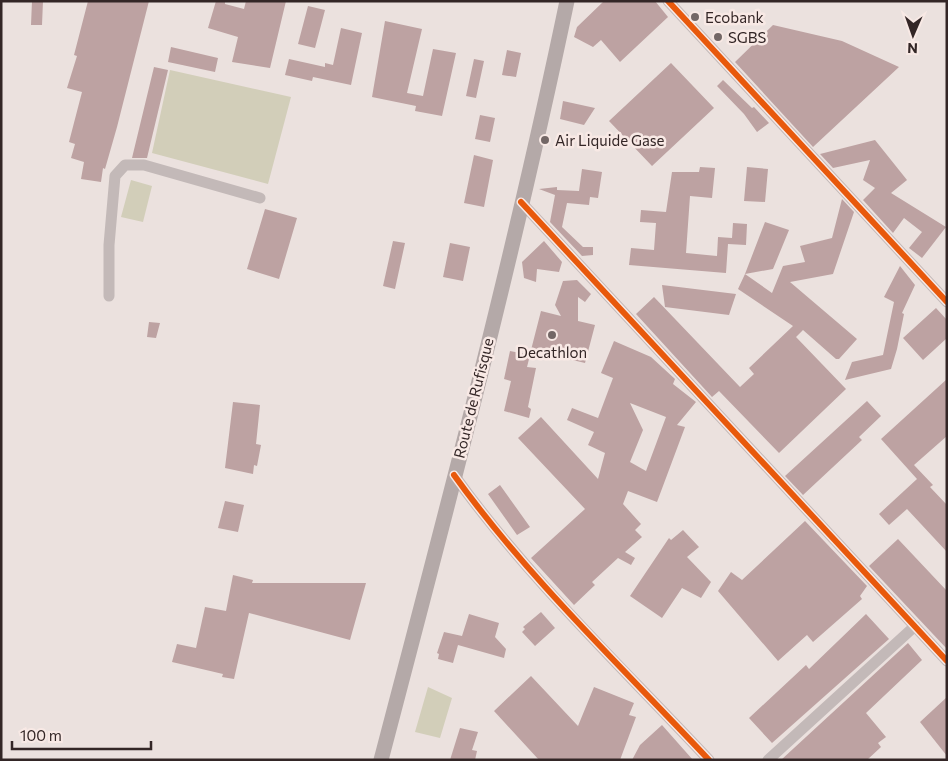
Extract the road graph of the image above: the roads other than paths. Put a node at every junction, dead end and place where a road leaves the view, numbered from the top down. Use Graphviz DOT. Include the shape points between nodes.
graph roads {
  1 [pos="560,1"];
  2 [pos="567,1"];
  3 [pos="668,1"];
  4 [pos="559,36"];
  5 [pos="260,198"];
  6 [pos="521,202"];
  7 [pos="109,296"];
  8 [pos="947,302"];
  9 [pos="454,475"];
  10 [pos="915,626"];
  11 [pos="947,661"];
  12 [pos="381,760"];
  13 [pos="710,760"];
  14 [pos="768,760"];
  1 -- 4 [label="main road, Route de Rufisque"];
  2 -- 4 [label="main road, Route de Rufisque"];
  3 -- 8 [label="street"];
  4 -- 6 [label="main road, Route de Rufisque"];
  5 -- 7 [label="street" via="144,165 125,165 115,176 109,245"];
  6 -- 9 [label="main road, Route de Rufisque"];
  6 -- 10 [label="street"];
  9 -- 12 [label="main road, Route de Rufisque"];
  9 -- 13 [label="street" via="524,563"];
  10 -- 11 [label="street"];
  10 -- 14 [label="street"];
}
